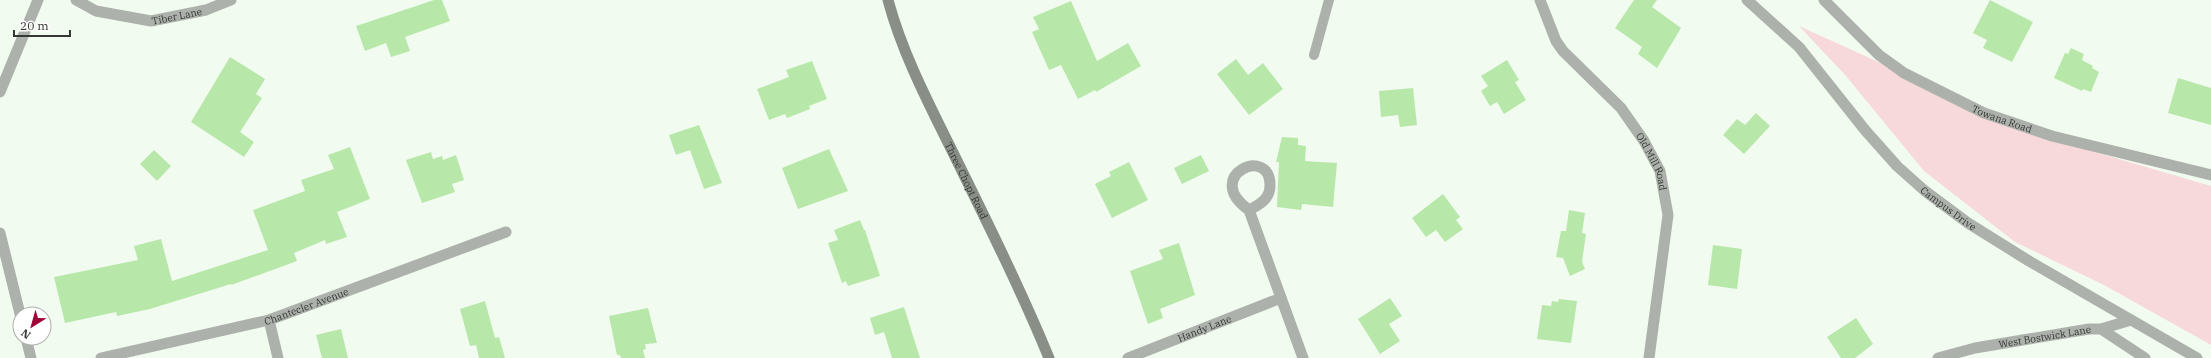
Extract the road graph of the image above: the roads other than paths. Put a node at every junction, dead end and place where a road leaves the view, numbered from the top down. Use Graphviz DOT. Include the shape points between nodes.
graph roads {
  1 [pos="38,0"];
  2 [pos="76,0"];
  3 [pos="231,0"];
  4 [pos="888,0"];
  5 [pos="1330,0"];
  6 [pos="1540,0"];
  7 [pos="1747,0"];
  8 [pos="1824,0"];
  9 [pos="1314,55"];
  10 [pos="0,92"];
  11 [pos="2211,175"];
  12 [pos="1249,210"];
  13 [pos="506,232"];
  14 [pos="0,233"];
  15 [pos="1281,298"];
  16 [pos="18,306"];
  17 [pos="269,320"];
  18 [pos="2131,320"];
  19 [pos="2101,329"];
  20 [pos="28,346"];
  21 [pos="31,358"];
  22 [pos="101,358"];
  23 [pos="278,358"];
  24 [pos="1050,358"];
  25 [pos="1128,358"];
  26 [pos="1303,358"];
  27 [pos="1649,358"];
  28 [pos="1938,358"];
  29 [pos="2146,358"];
  30 [pos="2197,358"];
  1 -- 10 [label="street"];
  2 -- 3 [label="street, Tiber Lane" via="96,11 151,21 206,10"];
  4 -- 24 [label="main road, Three Chopt Road" via="920,83"];
  5 -- 9 [label="lane"];
  6 -- 27 [label="street, Old Mill Road" via="1563,51 1621,108 1644,141 1660,171 1668,215"];
  7 -- 18 [label="street, Campus Drive" via="1799,47 1865,130 1897,166 1925,191 1968,223"];
  8 -- 11 [label="street, Towana Road" via="1879,55 1904,73 1984,113 2052,136"];
  12 -- 15 [label="street"];
  13 -- 17 [label="street, Chantecler Avenue"];
  14 -- 16 [label="street"];
  15 -- 25 [label="street, Handy Lane"];
  15 -- 26 [label="street"];
  17 -- 22 [label="street, Chantecler Avenue"];
  17 -- 23 [label="street"];
  18 -- 19 [label="street"];
  18 -- 30 [label="street, Campus Drive"];
  19 -- 28 [label="street, West Bostwick Lane" via="1975,348"];
  19 -- 29 [label="street, West Bostwick Lane"];
  20 -- 21 [label="street"];
}
